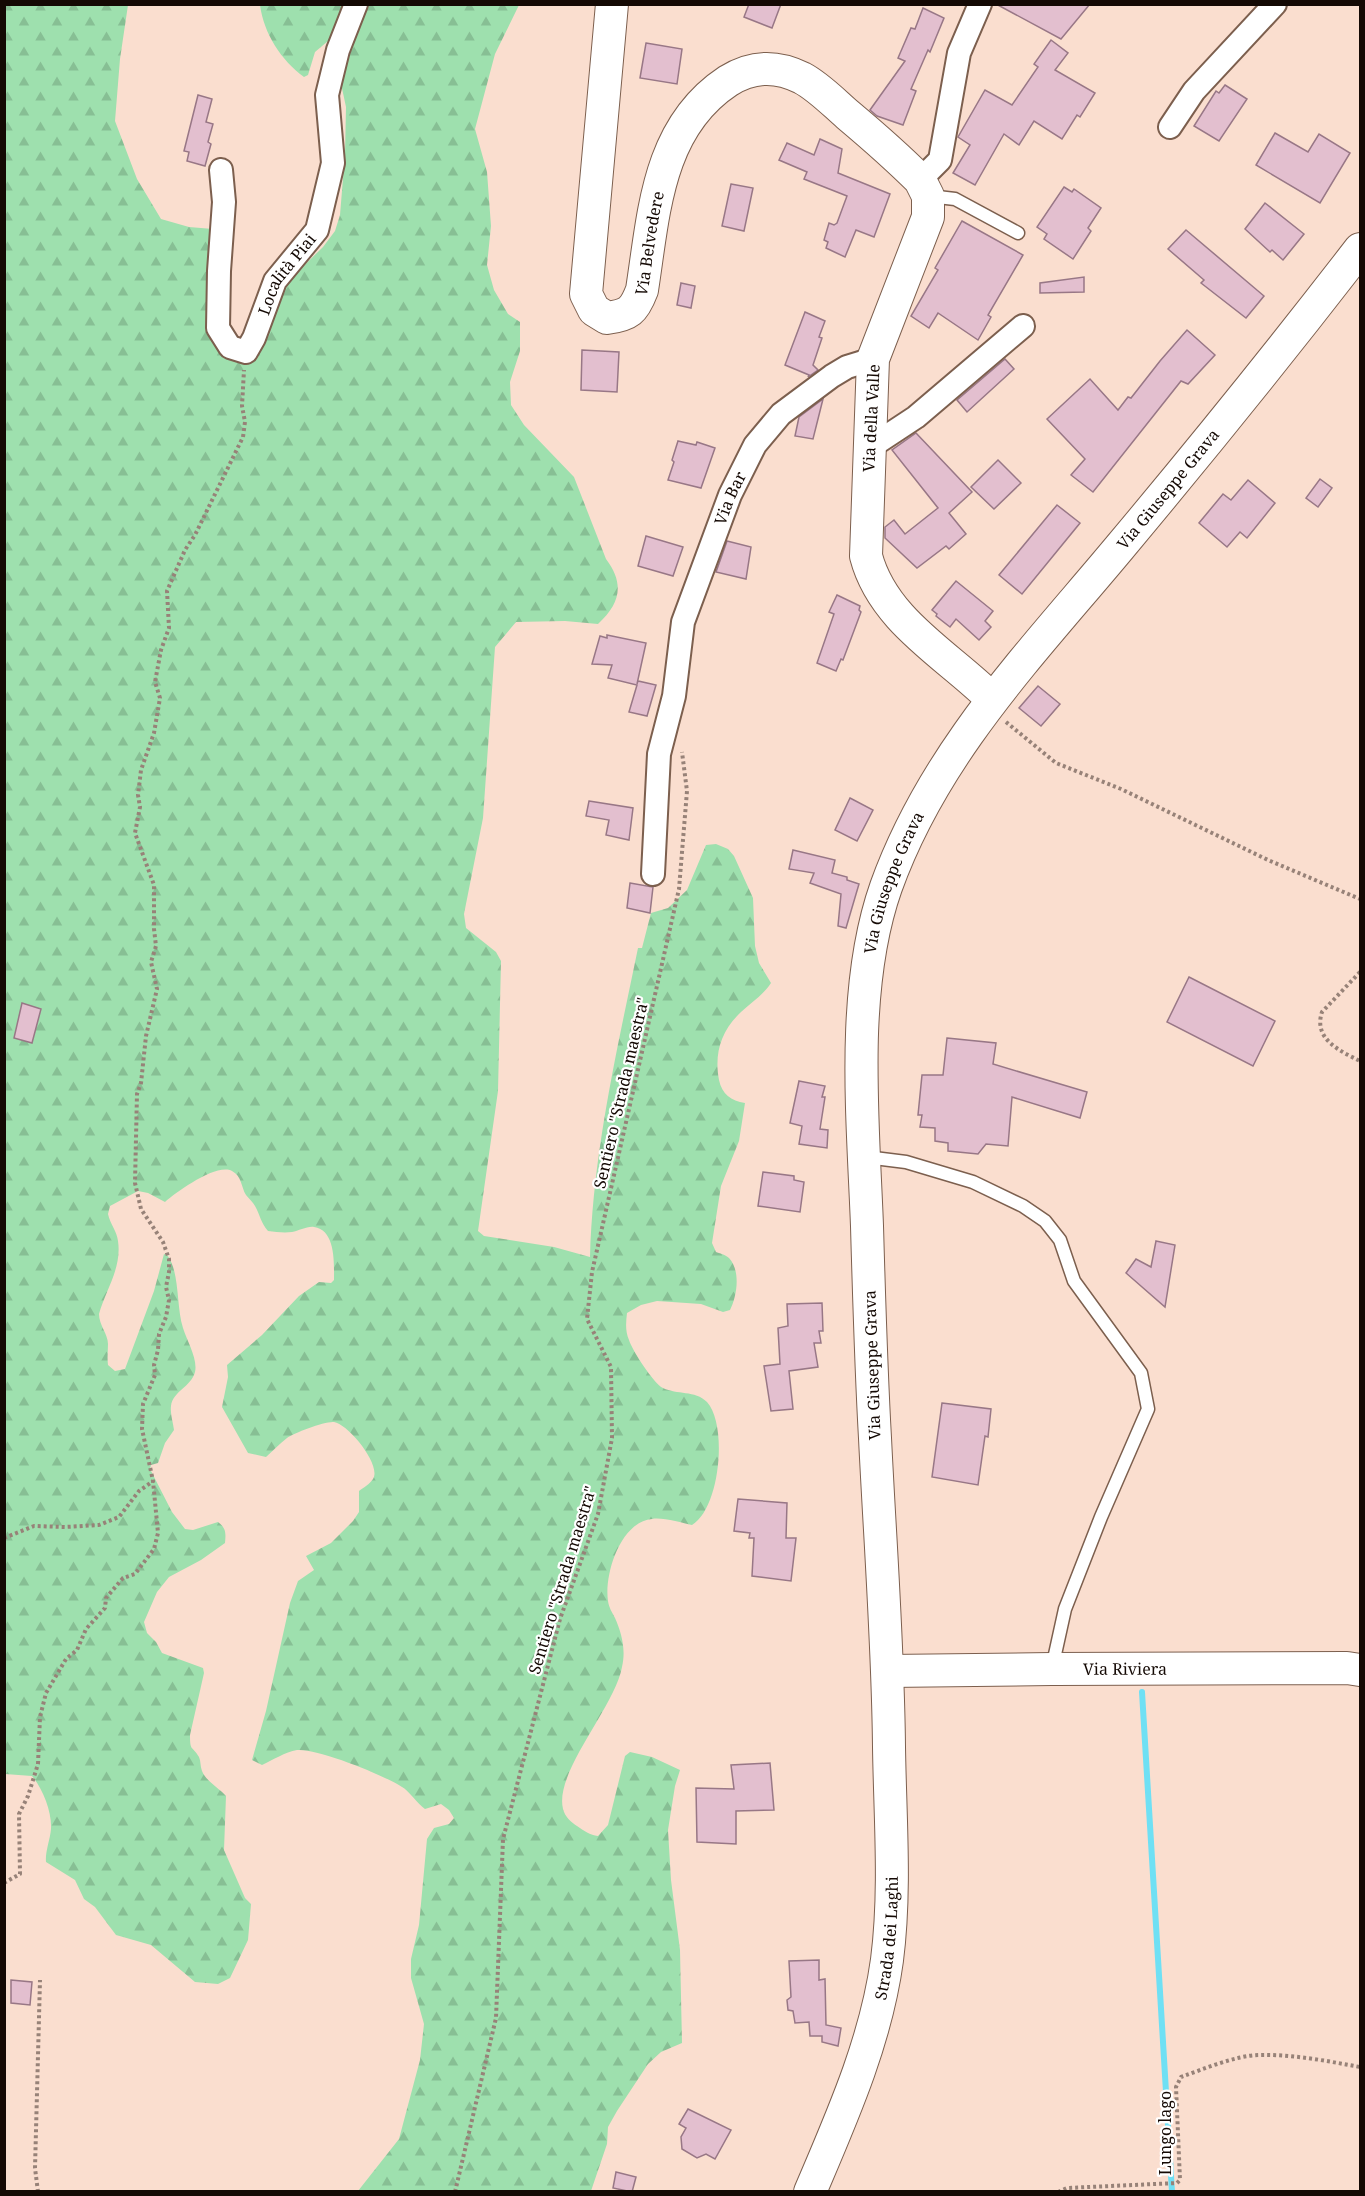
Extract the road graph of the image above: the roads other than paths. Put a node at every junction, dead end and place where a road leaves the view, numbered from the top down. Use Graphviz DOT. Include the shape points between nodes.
graph roads {
  1 [pos="357,4"];
  2 [pos="612,4"];
  3 [pos="980,4"];
  4 [pos="1275,4"];
  5 [pos="1170,127"];
  6 [pos="221,170"];
  7 [pos="924,188"];
  8 [pos="1017,233"];
  9 [pos="1360,249"];
  10 [pos="1023,326"];
  11 [pos="873,359"];
  12 [pos="868,448"];
  13 [pos="990,703"];
  14 [pos="652,874"];
  15 [pos="864,1157"];
  16 [pos="1052,1668"];
  17 [pos="1360,1670"];
  18 [pos="888,1671"];
  19 [pos="810,2192"];
  1 -- 6 [label="street, Località Piai" via="338,50 327,95 333,163 317,230 275,281 246,352 230,347 218,328 224,202"];
  2 -- 7 [label="main road, Via Belvedere" via="586,294 594,310 607,318 626,316 637,304 659,183 686,121 712,92 741,73 766,68 801,78 829,98"];
  3 -- 7 [label="street" via="959,53 940,160"];
  4 -- 5 [label="street" via="1198,86"];
  7 -- 8 [label="lane" via="956,199"];
  7 -- 11 [label="main road, Via della Valle" via="928,217"];
  9 -- 13 [label="main road, Via Giuseppe Grava" via="1130,536"];
  10 -- 12 [label="street" via="916,417"];
  11 -- 12 [label="main road, Via della Valle"];
  11 -- 14 [label="street, Via Bar" via="832,375 781,414 755,445 730,495 683,622 674,696 659,754"];
  12 -- 13 [label="main road, Via della Valle" via="866,556 873,578 897,615"];
  13 -- 15 [label="main road, Via Giuseppe Grava" via="933,784 884,893 865,983"];
  15 -- 16 [label="lane" via="906,1162 973,1182 1045,1221 1060,1240 1074,1281 1141,1373 1148,1408 1065,1609"];
  15 -- 18 [label="main road, Via Giuseppe Grava"];
  16 -- 17 [label="main road, Via Riviera"];
  16 -- 18 [label="main road, Via Riviera"];
  18 -- 19 [label="main road, Strada dei Laghi" via="892,1899 886,1962 857,2076"];
}
